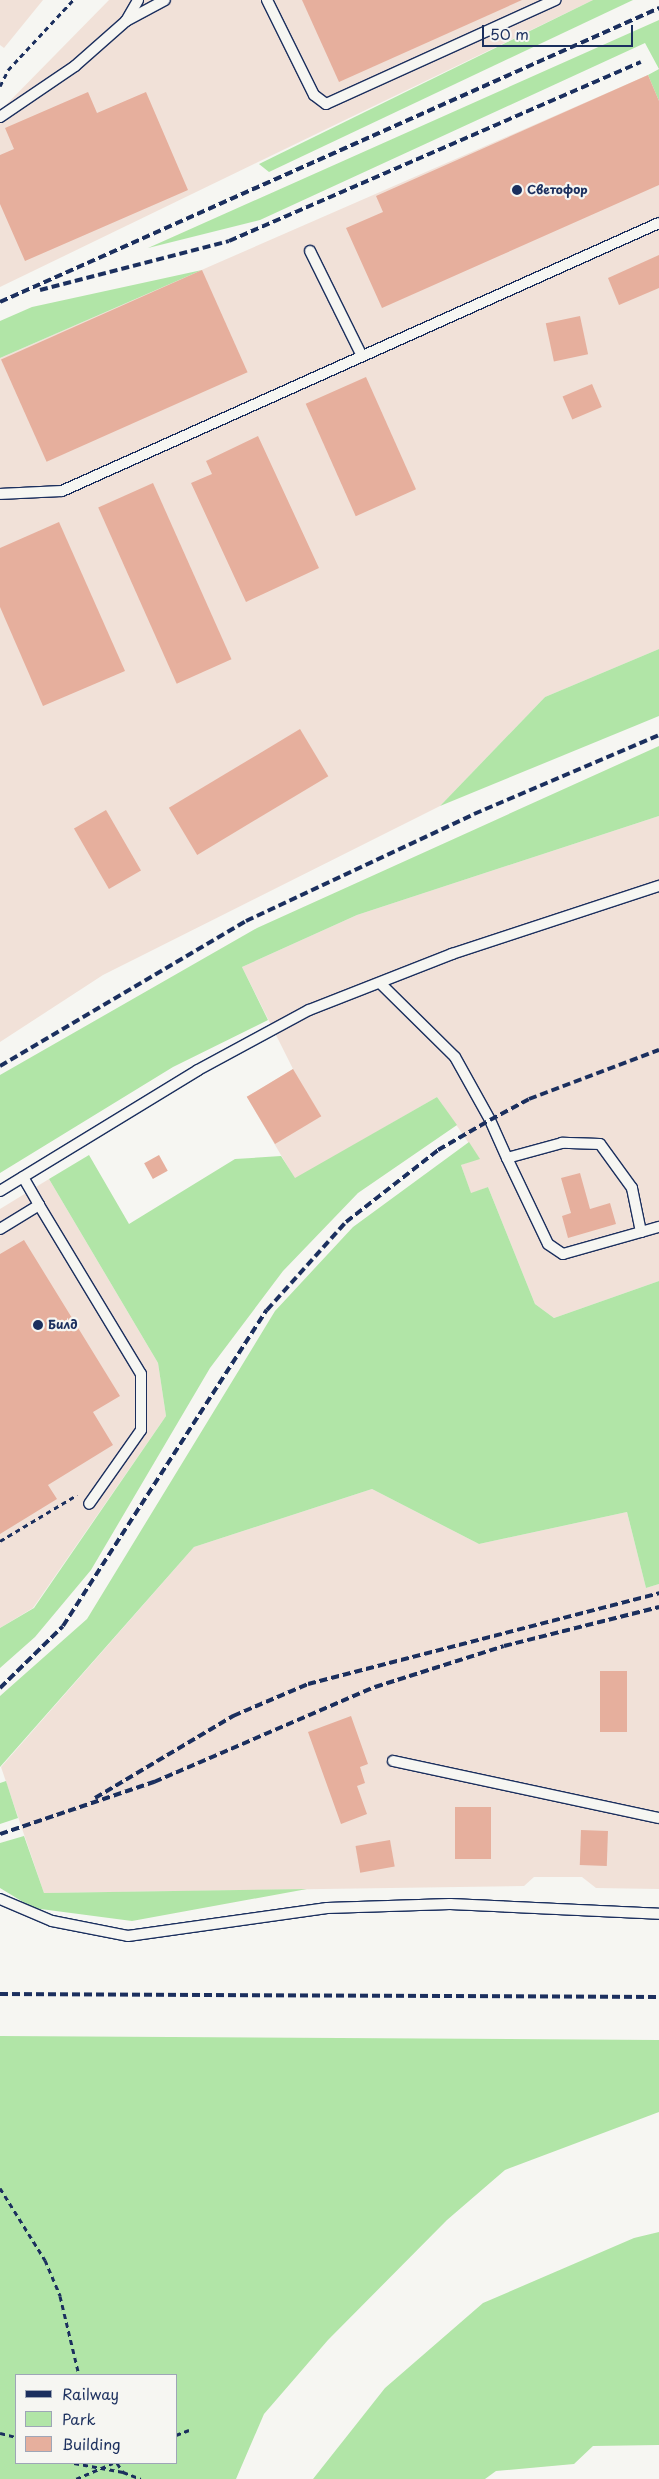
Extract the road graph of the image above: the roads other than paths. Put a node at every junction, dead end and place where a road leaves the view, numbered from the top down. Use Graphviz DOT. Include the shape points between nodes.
graph roads {
  1 [pos="138,0"];
  2 [pos="165,0"];
  3 [pos="267,0"];
  4 [pos="555,0"];
  5 [pos="126,22"];
  6 [pos="0,117"];
  7 [pos="659,223"];
  8 [pos="310,251"];
  9 [pos="362,356"];
  10 [pos="0,494"];
  11 [pos="659,886"];
  12 [pos="380,982"];
  13 [pos="507,1158"];
  14 [pos="23,1177"];
  15 [pos="0,1191"];
  16 [pos="39,1205"];
  17 [pos="659,1227"];
  18 [pos="0,1229"];
  19 [pos="641,1232"];
  20 [pos="89,1504"];
  21 [pos="393,1761"];
  22 [pos="659,1818"];
  23 [pos="0,1899"];
  24 [pos="659,1914"];
  1 -- 5 [label="lane"];
  2 -- 5 [label="lane"];
  3 -- 4 [label="lane" via="314,95 326,104"];
  5 -- 6 [label="lane" via="74,66"];
  7 -- 9 [label="lane"];
  8 -- 9 [label="lane"];
  9 -- 10 [label="lane" via="62,491"];
  11 -- 12 [label="lane"];
  12 -- 13 [label="lane" via="455,1057"];
  12 -- 14 [label="lane" via="310,1010 198,1070"];
  13 -- 19 [label="lane" via="562,1143 600,1144 632,1188"];
  13 -- 19 [label="lane" via="548,1244 563,1254"];
  14 -- 15 [label="lane"];
  14 -- 16 [label="lane"];
  16 -- 18 [label="lane"];
  16 -- 20 [label="lane" via="142,1378 140,1430"];
  17 -- 19 [label="lane"];
  21 -- 22 [label="lane"];
  23 -- 24 [label="lane" via="52,1921 128,1936 327,1908 450,1904"];
}
